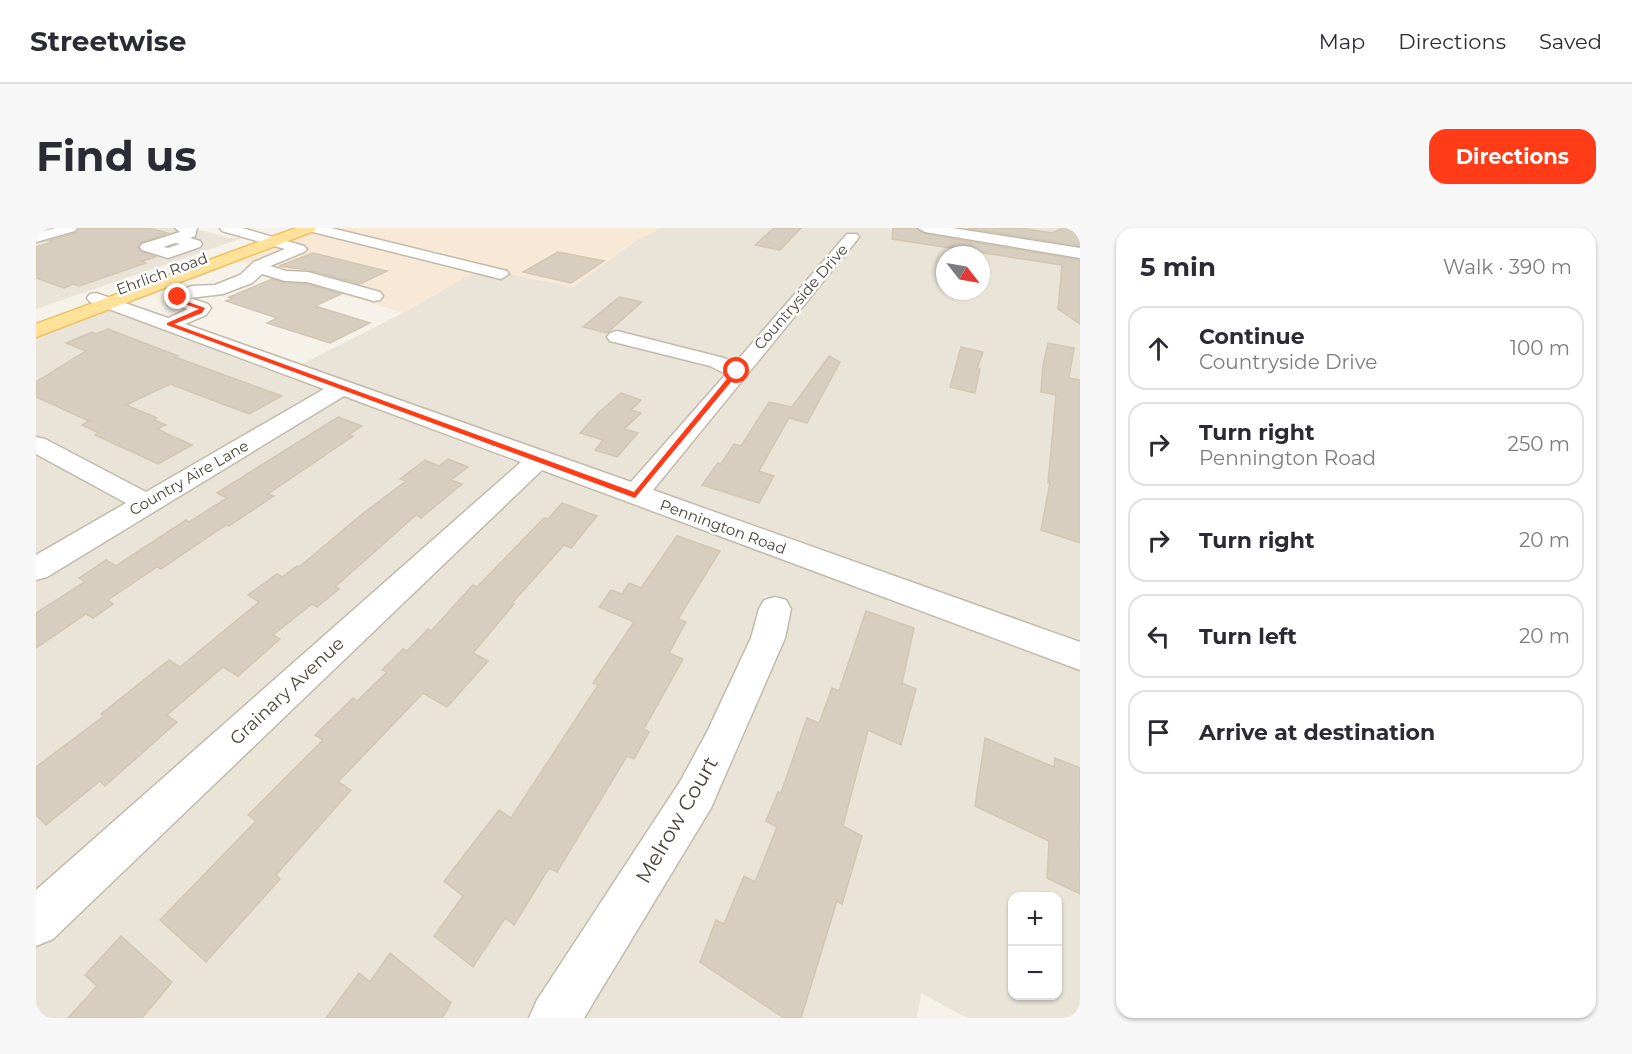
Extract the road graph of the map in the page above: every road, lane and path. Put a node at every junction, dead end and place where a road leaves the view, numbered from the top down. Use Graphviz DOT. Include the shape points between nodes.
graph roads {
  1 [pos="70,228"];
  2 [pos="227,228"];
  3 [pos="288,228"];
  4 [pos="309,228"];
  5 [pos="314,228"];
  6 [pos="925,228"];
  7 [pos="852,237"];
  8 [pos="36,238"];
  9 [pos="268,239"];
  10 [pos="1080,253"];
  11 [pos="259,268"];
  12 [pos="501,274"];
  13 [pos="374,296"];
  14 [pos="103,301"];
  15 [pos="36,320"];
  16 [pos="169,324"];
  17 [pos="36,331"];
  18 [pos="616,337"];
  19 [pos="737,371"];
  20 [pos="342,388"];
  21 [pos="36,444"];
  22 [pos="538,460"];
  23 [pos="635,495"];
  24 [pos="146,503"];
  25 [pos="36,569"];
  26 [pos="775,609"];
  27 [pos="1080,656"];
  28 [pos="36,922"];
  29 [pos="555,1018"];
  1 -- 8 [label="street"];
  2 -- 9 [label="street"];
  3 -- 9 [label="main road, Ehrlich Road"];
  4 -- 9 [label="main road, Ehrlich Road"];
  5 -- 12 [label="street"];
  6 -- 10 [label="street"];
  7 -- 19 [label="street, Countryside Drive"];
  9 -- 11 [label="street" via="299,249"];
  9 -- 14 [label="main road, Ehrlich Road"];
  11 -- 13 [label="street"];
  11 -- 16 [label="street" via="246,279 217,290 192,291 178,297 177,300 202,308"];
  14 -- 15 [label="main road, Ehrlich Road"];
  14 -- 16 [label="street, Pennington Road"];
  14 -- 17 [label="main road, Ehrlich Road"];
  16 -- 20 [label="street, Pennington Road"];
  18 -- 19 [label="street" via="717,362"];
  19 -- 23 [label="street, Countryside Drive"];
  20 -- 22 [label="street, Pennington Road"];
  20 -- 24 [label="street, Country Aire Lane"];
  21 -- 24 [label="street"];
  22 -- 23 [label="street, Pennington Road"];
  22 -- 28 [label="street, Grainary Avenue"];
  23 -- 27 [label="street, Pennington Road"];
  24 -- 25 [label="street, Country Aire Lane"];
  26 -- 29 [label="street, Melrow Court" via="768,638 696,794"];
}
